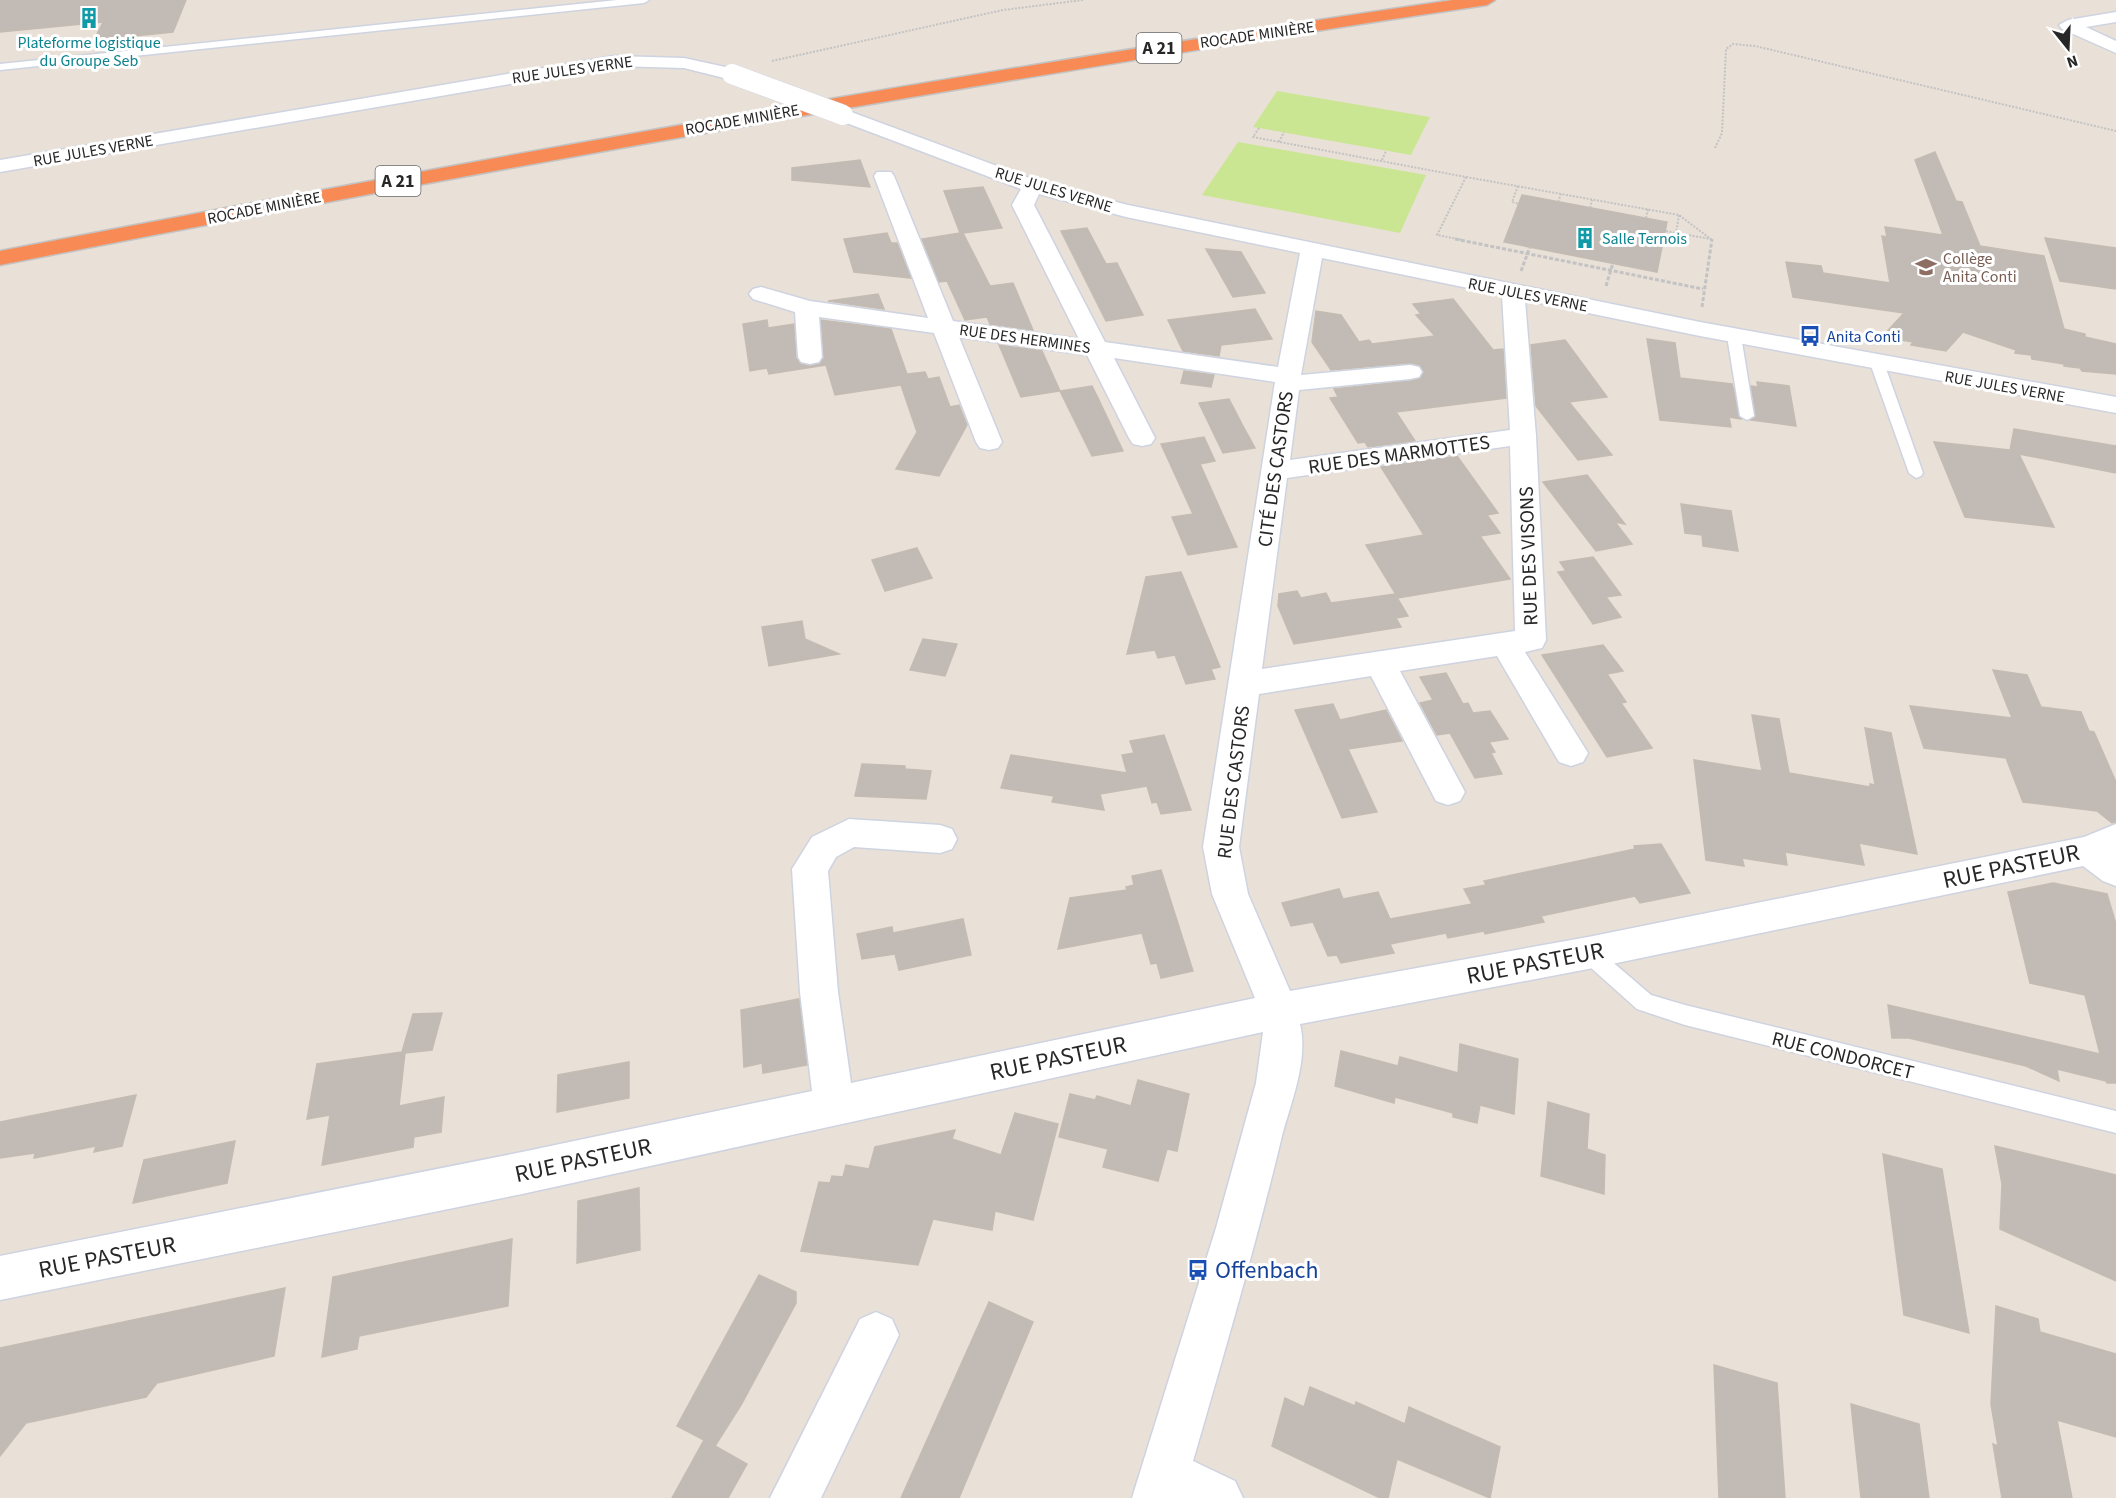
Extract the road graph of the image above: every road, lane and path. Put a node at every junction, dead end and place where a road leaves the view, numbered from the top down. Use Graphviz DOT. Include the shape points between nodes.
graph roads {
  1 [pos="644,0"];
  2 [pos="1083,0"];
  3 [pos="1412,0"];
  4 [pos="1487,0"];
  5 [pos="2116,17"];
  6 [pos="2116,48"];
  7 [pos="0,67"];
  8 [pos="732,74"];
  9 [pos="1259,128"];
  10 [pos="2116,131"];
  11 [pos="1284,132"];
  12 [pos="1279,142"];
  13 [pos="1715,148"];
  14 [pos="1386,150"];
  15 [pos="1382,160"];
  16 [pos="0,166"];
  17 [pos="884,176"];
  18 [pos="1466,177"];
  19 [pos="1033,186"];
  20 [pos="1518,186"];
  21 [pos="1561,194"];
  22 [pos="1592,200"];
  23 [pos="1558,202"];
  24 [pos="1519,204"];
  25 [pos="1590,208"];
  26 [pos="1648,209"];
  27 [pos="1680,215"];
  28 [pos="1646,218"];
  29 [pos="1665,231"];
  30 [pos="1676,233"];
  31 [pos="1712,239"];
  32 [pos="0,241"];
  33 [pos="1312,251"];
  34 [pos="0,258"];
  35 [pos="1513,291"];
  36 [pos="761,294"];
  37 [pos="807,308"];
  38 [pos="942,326"];
  39 [pos="1734,336"];
  40 [pos="1097,348"];
  41 [pos="810,357"];
  42 [pos="1877,363"];
  43 [pos="1410,372"];
  44 [pos="1288,379"];
  45 [pos="2116,405"];
  46 [pos="1747,416"];
  47 [pos="1523,436"];
  48 [pos="1142,438"];
  49 [pos="989,442"];
  50 [pos="1274,471"];
  51 [pos="1916,472"];
  52 [pos="1505,644"];
  53 [pos="1381,664"];
  54 [pos="1245,687"];
  55 [pos="1571,753"];
  56 [pos="1448,792"];
  57 [pos="940,839"];
  58 [pos="2107,853"];
  59 [pos="1588,953"];
  60 [pos="1277,1011"];
  61 [pos="834,1105"];
  62 [pos="2116,1122"];
  63 [pos="0,1278"];
  64 [pos="876,1335"];
  65 [pos="1161,1485"];
  66 [pos="795,1498"];
  67 [pos="1218,1498"];
  1 -- 7 [label="lane"];
  2 -- 8 [label="path" via="1003,10 789,56"];
  3 -- 32 [label="highway, ROCADE MINIÈRE / A 21" via="1126,41 819,93 209,200"];
  4 -- 34 [label="highway, ROCADE MINIÈRE / A 21" via="1135,52 562,150"];
  5 -- 6 [label="street" via="2068,24"];
  8 -- 16 [label="street, RUE JULES VERNE" via="684,63 614,61"];
  8 -- 19 [label="street, RUE JULES VERNE, bridge"];
  9 -- 12 [label="path" via="1253,137"];
  10 -- 13 [label="path" via="1733,44 1726,49 1722,133"];
  11 -- 12 [label="path"];
  12 -- 15 [label="path"];
  14 -- 15 [label="path"];
  15 -- 18 [label="path"];
  17 -- 38 [label="street"];
  18 -- 20 [label="path"];
  18 -- 31 [label="path" via="1437,235 1703,289"];
  19 -- 33 [label="street, RUE JULES VERNE" via="1126,211"];
  19 -- 40 [label="street" via="1023,205"];
  20 -- 21 [label="path"];
  20 -- 24 [label="path" via="1512,202"];
  21 -- 22 [label="path"];
  21 -- 23 [label="path"];
  22 -- 25 [label="path"];
  22 -- 26 [label="path"];
  26 -- 27 [label="path"];
  26 -- 28 [label="path"];
  27 -- 30 [label="path"];
  27 -- 31 [label="path"];
  29 -- 30 [label="path"];
  30 -- 31 [label="path"];
  33 -- 35 [label="street, RUE JULES VERNE"];
  33 -- 44 [label="street, CITÉ DES CASTORS"];
  35 -- 39 [label="street, RUE JULES VERNE"];
  35 -- 47 [label="street, RUE DES VISONS"];
  36 -- 37 [label="street, RUE DES HERMINES"];
  37 -- 38 [label="street, RUE DES HERMINES"];
  37 -- 41 [label="street"];
  38 -- 40 [label="street, RUE DES HERMINES"];
  38 -- 49 [label="street"];
  39 -- 42 [label="street, RUE JULES VERNE"];
  39 -- 46 [label="lane"];
  40 -- 44 [label="street, RUE DES HERMINES" via="1271,373"];
  40 -- 48 [label="street"];
  42 -- 45 [label="street, RUE JULES VERNE"];
  42 -- 51 [label="lane"];
  43 -- 44 [label="street, RUE DES HERMINES" via="1302,383"];
  44 -- 50 [label="street, CITÉ DES CASTORS"];
  47 -- 50 [label="street, RUE DES MARMOTTES"];
  47 -- 52 [label="street, RUE DES VISONS" via="1531,640"];
  50 -- 54 [label="street, CITÉ DES CASTORS"];
  52 -- 53 [label="street, RUE DES VISONS"];
  52 -- 55 [label="street"];
  53 -- 54 [label="street, RUE DES VISONS" via="1262,681"];
  53 -- 56 [label="street"];
  54 -- 60 [label="street, RUE DES CASTORS" via="1221,847 1222,868 1231,901"];
  57 -- 61 [label="street" via="849,833 824,847 810,869 819,992"];
  58 -- 59 [label="street, RUE PASTEUR"];
  59 -- 60 [label="street, RUE PASTEUR"];
  59 -- 62 [label="lane, RUE CONDORCET" via="1644,1002 1654,1006"];
  60 -- 61 [label="street, RUE PASTEUR"];
  60 -- 65 [label="street, RUE DES CASTORS" via="1283,1032 1276,1075 1234,1247"];
  61 -- 63 [label="street, RUE PASTEUR" via="522,1173"];
  64 -- 66 [label="street"];
  65 -- 67 [label="street"];
}
